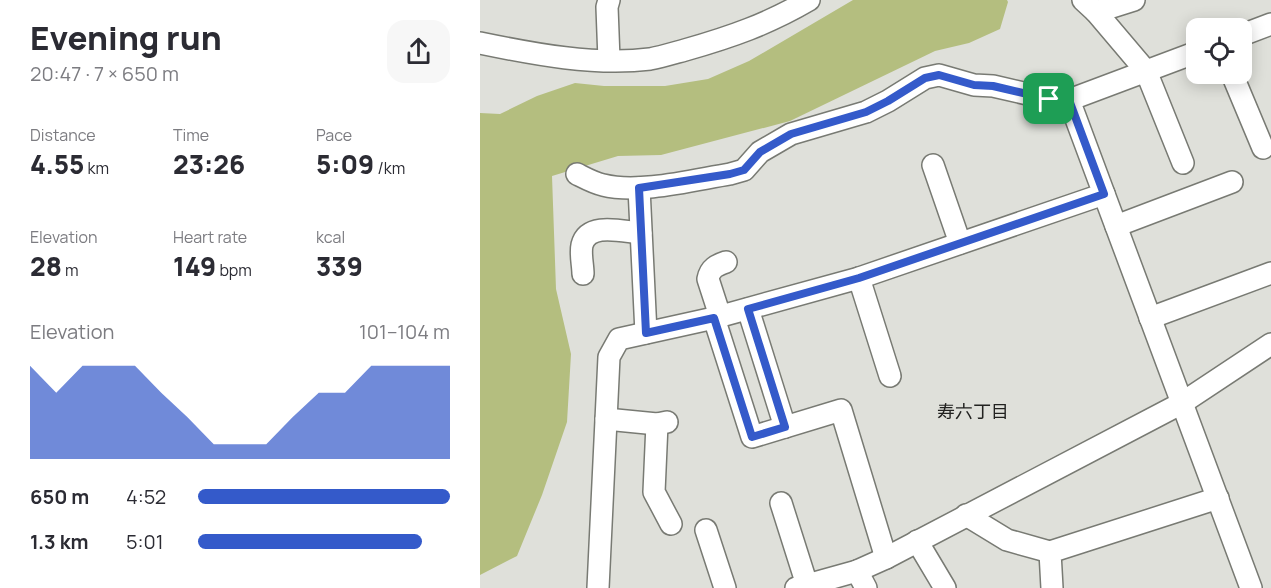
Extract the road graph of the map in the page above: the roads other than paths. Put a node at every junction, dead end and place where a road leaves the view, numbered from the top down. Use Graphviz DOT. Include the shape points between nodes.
graph roads {
  1 [pos="609,0"];
  2 [pos="809,0"];
  3 [pos="1134,0"];
  4 [pos="1089,6"];
  5 [pos="1271,24"];
  6 [pos="1252,31"];
  7 [pos="480,43"];
  8 [pos="1186,56"];
  9 [pos="609,60"];
  10 [pos="1146,71"];
  11 [pos="1236,84"];
  12 [pos="1069,100"];
  13 [pos="1263,148"];
  14 [pos="1183,164"];
  15 [pos="933,165"];
  16 [pos="577,174"];
  17 [pos="1232,182"];
  18 [pos="639,188"];
  19 [pos="1104,194"];
  20 [pos="1116,226"];
  21 [pos="641,233"];
  22 [pos="960,243"];
  23 [pos="726,262"];
  24 [pos="1271,273"];
  25 [pos="583,274"];
  26 [pos="859,278"];
  27 [pos="748,309"];
  28 [pos="717,317"];
  29 [pos="1150,318"];
  30 [pos="646,333"];
  31 [pos="1271,344"];
  32 [pos="890,376"];
  33 [pos="1182,403"];
  34 [pos="606,419"];
  35 [pos="785,427"];
  36 [pos="1218,498"];
  37 [pos="781,503"];
  38 [pos="966,515"];
  39 [pos="671,524"];
  40 [pos="706,530"];
  41 [pos="917,541"];
  42 [pos="1050,552"];
  43 [pos="886,558"];
  44 [pos="861,580"];
  45 [pos="812,585"];
  46 [pos="1047,585"];
  47 [pos="598,588"];
  48 [pos="725,588"];
  49 [pos="945,588"];
  50 [pos="1251,588"];
  1 -- 9 [label="street"];
  2 -- 9 [label="street" via="731,37 650,59"];
  3 -- 4 [label="street"];
  4 -- 10 [label="street"];
  5 -- 6 [label="street"];
  7 -- 9 [label="street" via="552,57"];
  8 -- 10 [label="street"];
  10 -- 12 [label="street"];
  10 -- 14 [label="street"];
  11 -- 13 [label="street"];
  12 -- 18 [label="street" via="932,76 866,112 791,134 760,152 744,170"];
  12 -- 19 [label="street"];
  15 -- 22 [label="street"];
  16 -- 18 [label="street" via="600,185"];
  17 -- 20 [label="street"];
  18 -- 21 [label="street"];
  19 -- 20 [label="street"];
  19 -- 22 [label="street"];
  20 -- 29 [label="street"];
  21 -- 25 [label="street" via="598,230 589,234 582,244"];
  21 -- 30 [label="street"];
  22 -- 26 [label="street"];
  23 -- 28 [label="street" via="709,272"];
  24 -- 29 [label="street"];
  26 -- 27 [label="street"];
  26 -- 32 [label="street"];
  27 -- 28 [label="street"];
  27 -- 35 [label="street"];
  28 -- 30 [label="street"];
  28 -- 35 [label="street" via="752,437"];
  29 -- 33 [label="street"];
  30 -- 34 [label="street" via="619,339 609,357"];
  31 -- 33 [label="street"];
  33 -- 36 [label="street"];
  33 -- 38 [label="street"];
  34 -- 39 [label="street" via="662,423 654,492"];
  34 -- 47 [label="street"];
  35 -- 43 [label="street" via="841,410"];
  36 -- 42 [label="street"];
  36 -- 50 [label="street"];
  37 -- 45 [label="street"];
  38 -- 41 [label="street"];
  38 -- 42 [label="street" via="1006,540"];
  40 -- 48 [label="street"];
  41 -- 43 [label="street"];
  41 -- 49 [label="street"];
  42 -- 46 [label="street"];
  43 -- 44 [label="street"];
  44 -- 45 [label="street"];
}
